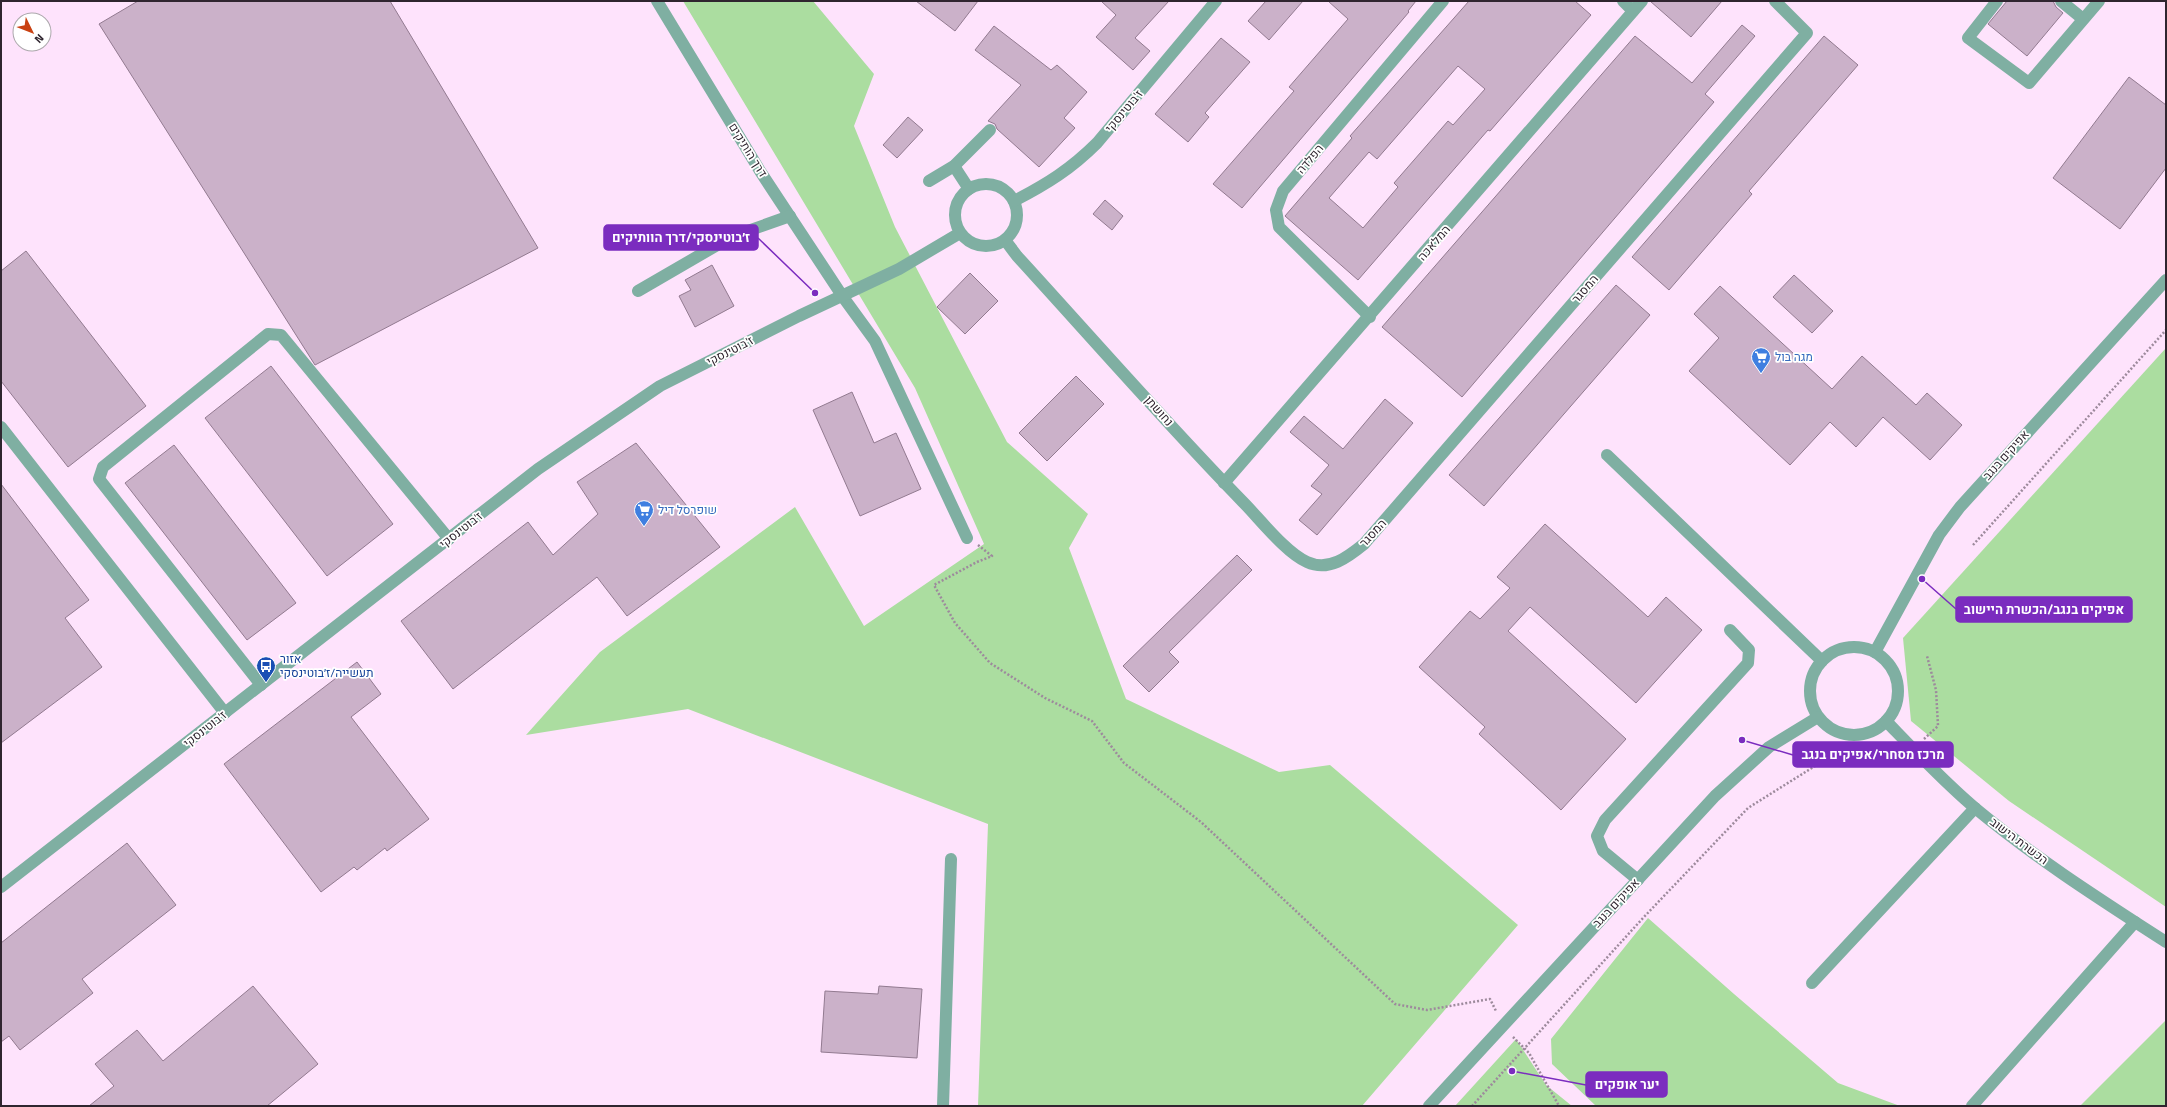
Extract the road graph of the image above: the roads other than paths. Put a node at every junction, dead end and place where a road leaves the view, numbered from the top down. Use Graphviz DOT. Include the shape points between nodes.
graph roads {
  1 [pos="657,1"];
  2 [pos="1216,1"];
  3 [pos="1443,1"];
  4 [pos="1623,1"];
  5 [pos="1642,1"];
  6 [pos="1775,1"];
  7 [pos="1997,1"];
  8 [pos="2061,1"];
  9 [pos="2099,1"];
  10 [pos="1633,11"];
  11 [pos="2083,19"];
  12 [pos="990,130"];
  13 [pos="954,166"];
  14 [pos="929,181"];
  15 [pos="969,189"];
  16 [pos="1014,201"];
  17 [pos="790,216"];
  18 [pos="960,233"];
  19 [pos="1005,240"];
  20 [pos="2166,280"];
  21 [pos="638,291"];
  22 [pos="843,297"];
  23 [pos="1370,317"];
  24 [pos="1,427"];
  25 [pos="1607,455"];
  26 [pos="1224,483"];
  27 [pos="967,538"];
  28 [pos="449,539"];
  29 [pos="1325,566"];
  30 [pos="1730,630"];
  31 [pos="1875,652"];
  32 [pos="1822,661"];
  33 [pos="261,685"];
  34 [pos="225,713"];
  35 [pos="1818,717"];
  36 [pos="1886,721"];
  37 [pos="1975,808"];
  38 [pos="951,859"];
  39 [pos="1638,880"];
  40 [pos="1,887"];
  41 [pos="2135,922"];
  42 [pos="2166,942"];
  43 [pos="1812,983"];
  44 [pos="943,1106"];
  45 [pos="1429,1106"];
  46 [pos="1972,1106"];
  1 -- 17 [label="street, דרך הותיקים"];
  2 -- 16 [label="street, ז'בוטינסקי" via="1076,164 1047,184"];
  3 -- 23 [label="street, הפלדה" via="1283,191 1276,210 1279,227"];
  4 -- 10 [label="street"];
  5 -- 10 [label="street, המלאכה"];
  6 -- 29 [label="street, המסגר" via="1807,33 1364,544 1343,561"];
  7 -- 11 [label="street" via="1968,38 2029,84"];
  8 -- 11 [label="street"];
  9 -- 11 [label="street"];
  10 -- 23 [label="street, המלאכה"];
  12 -- 13 [label="street"];
  13 -- 14 [label="street"];
  13 -- 15 [label="street"];
  15 -- 16 [label="street" via="978,184 989,184 1008,193"];
  15 -- 18 [label="street" via="961,196 954,214 955,224"];
  16 -- 19 [label="street" via="1017,218 1013,230"];
  17 -- 21 [label="street" via="731,236"];
  17 -- 22 [label="street, דרך הותיקים"];
  18 -- 19 [label="street" via="973,244 981,246"];
  18 -- 22 [label="street, ז'בוטינסקי" via="899,269"];
  19 -- 26 [label="street, נחושתן"];
  20 -- 31 [label="street, אפיקים בנגב" via="1960,507 1936,542"];
  22 -- 27 [label="street, דרך הותיקים" via="875,341"];
  22 -- 28 [label="street, ז'בוטינסקי" via="799,316 660,386 538,469"];
  23 -- 26 [label="street, המלאכה"];
  24 -- 34 [label="street"];
  25 -- 32 [label="street"];
  26 -- 29 [label="street, נחושתן" via="1292,553 1308,563"];
  28 -- 33 [label="street, ז'בוטינסקי"];
  28 -- 33 [label="street" via="281,335 268,334 103,467 99,479"];
  30 -- 39 [label="street" via="1749,650 1748,663 1604,820 1597,836 1603,851"];
  31 -- 32 [label="street" via="1862,648 1844,648 1828,655"];
  31 -- 36 [label="street" via="1890,666 1897,681 1897,698"];
  32 -- 35 [label="street" via="1813,676 1810,693"];
  33 -- 34 [label="street, ז'בוטינסקי"];
  34 -- 40 [label="street, ז'בוטינסקי"];
  35 -- 36 [label="street" via="1830,728 1855,735 1872,731"];
  35 -- 39 [label="street, אפיקים בנגב" via="1769,747 1715,796"];
  36 -- 37 [label="street, הכשרת הישוב"];
  37 -- 41 [label="street, הכשרת הישוב" via="2036,855"];
  37 -- 43 [label="street"];
  38 -- 44 [label="street"];
  39 -- 45 [label="street, אפיקים בנגב"];
  41 -- 42 [label="street, הכשרת הישוב"];
  41 -- 46 [label="street"];
}
